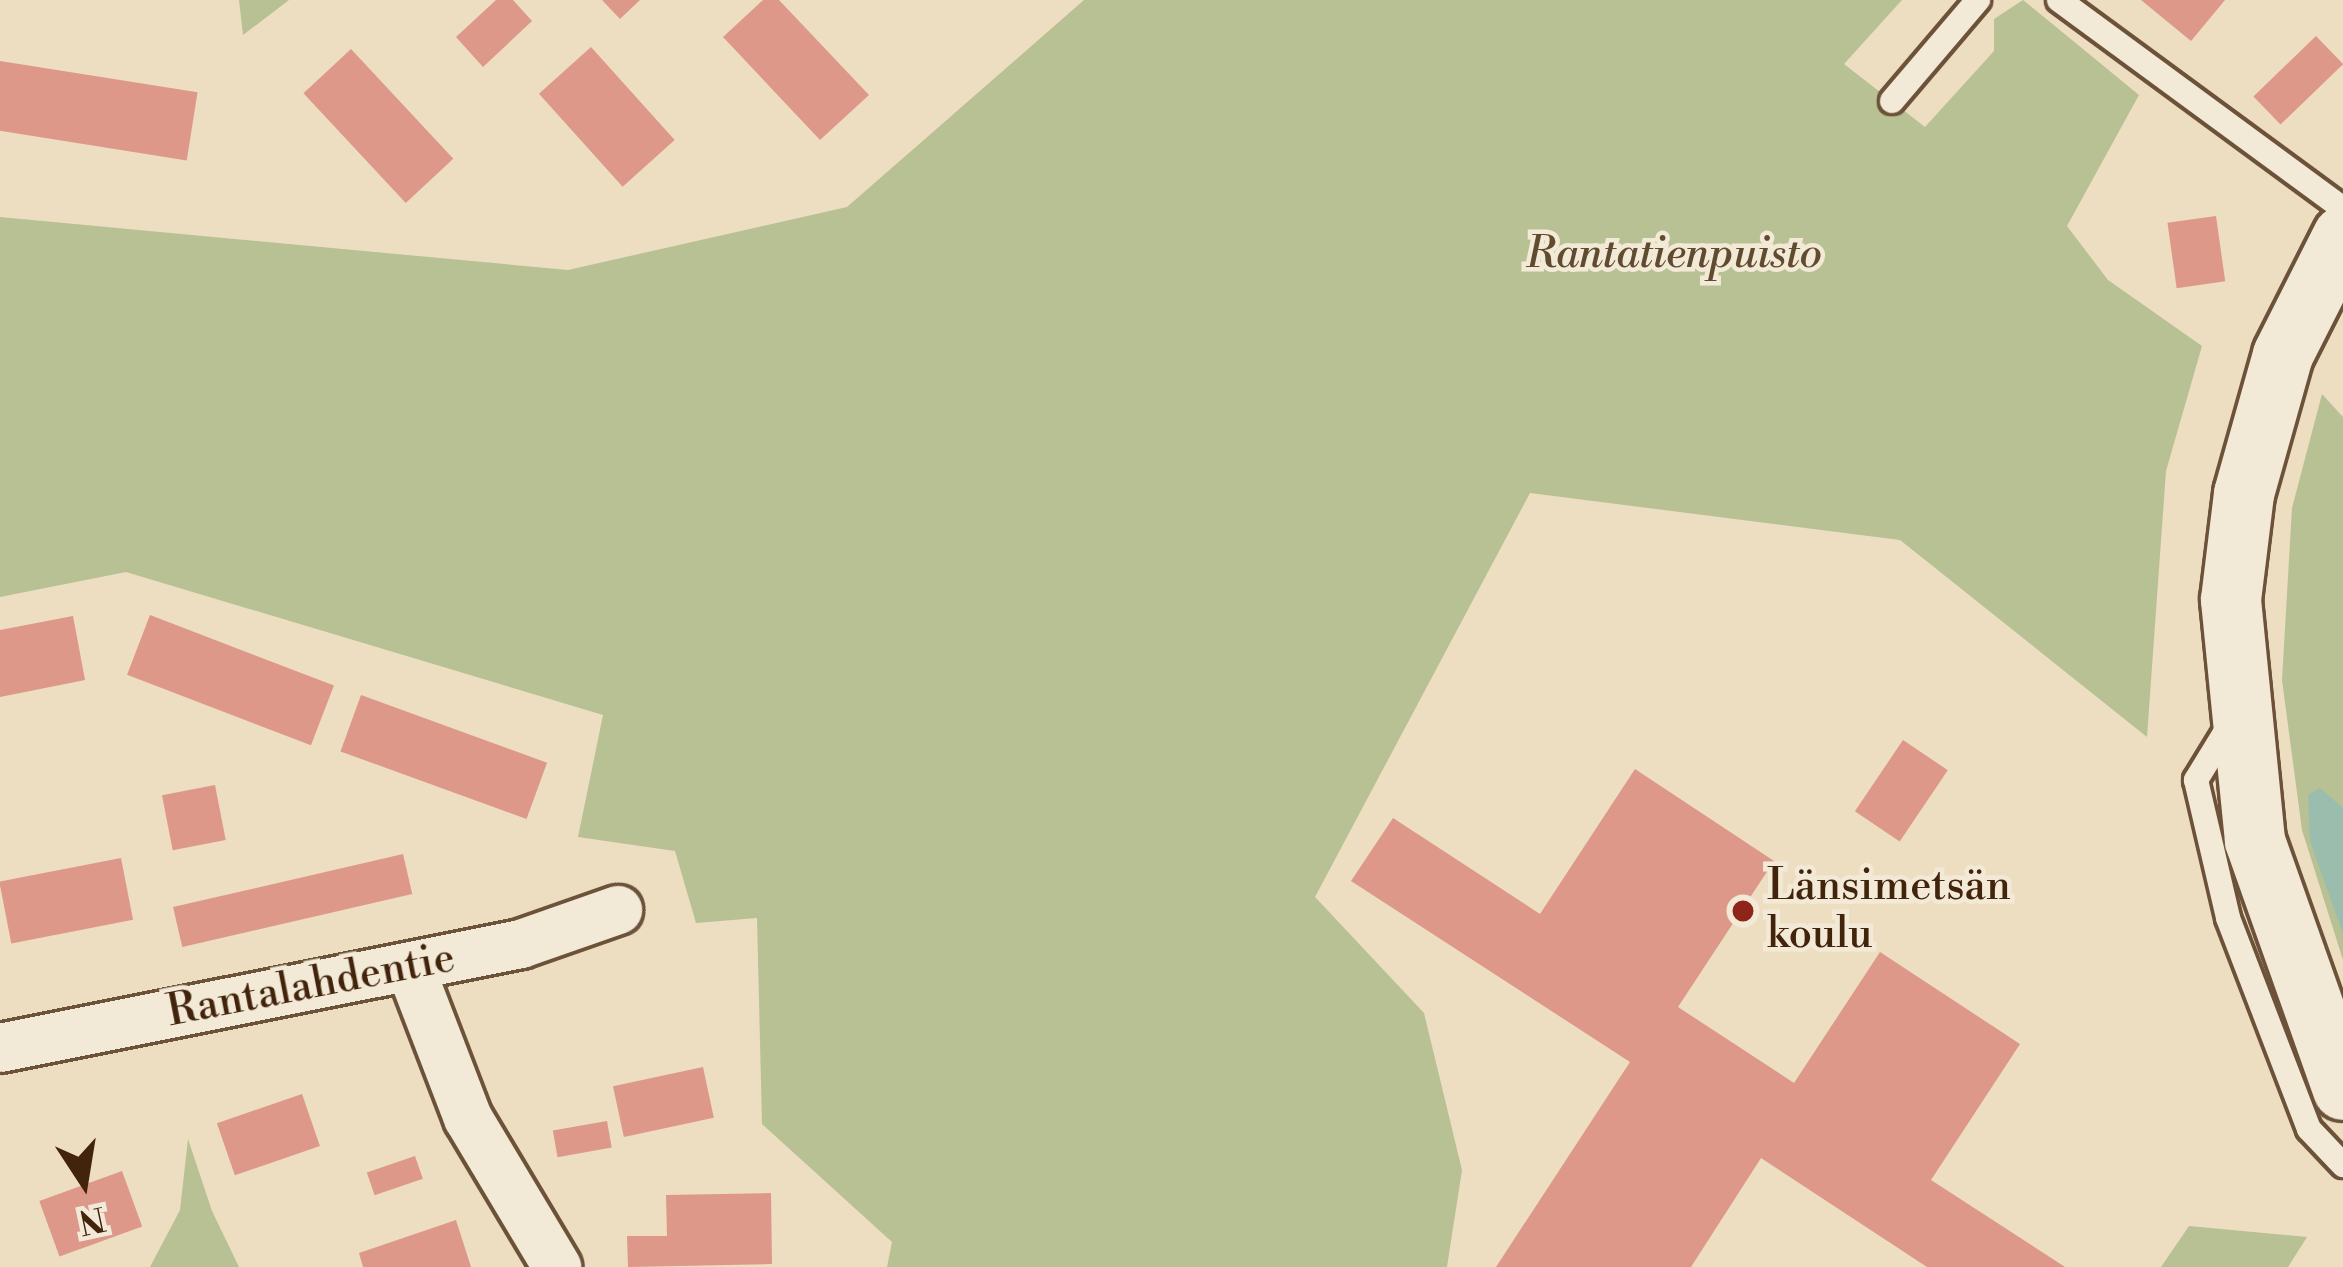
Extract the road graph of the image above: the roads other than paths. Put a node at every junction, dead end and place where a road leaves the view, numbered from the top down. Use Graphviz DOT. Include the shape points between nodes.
graph roads {
  1 [pos="1978,0"];
  2 [pos="2059,0"];
  3 [pos="1892,101"];
  4 [pos="2343,209"];
  5 [pos="2343,236"];
  6 [pos="2235,716"];
  7 [pos="618,910"];
  8 [pos="410,967"];
  9 [pos="0,1048"];
  10 [pos="2343,1090"];
  11 [pos="2343,1165"];
  12 [pos="557,1267"];
  1 -- 3 [label="lane"];
  2 -- 4 [label="lane"];
  5 -- 6 [label="street" via="2283,355 2244,494 2231,600"];
  6 -- 10 [label="street" via="2255,841"];
  6 -- 11 [label="lane" via="2196,780 2228,918 2309,1129"];
  7 -- 8 [label="street, Rantalahdentie"];
  8 -- 9 [label="street, Rantalahdentie"];
  8 -- 12 [label="street" via="468,1118"];
}
